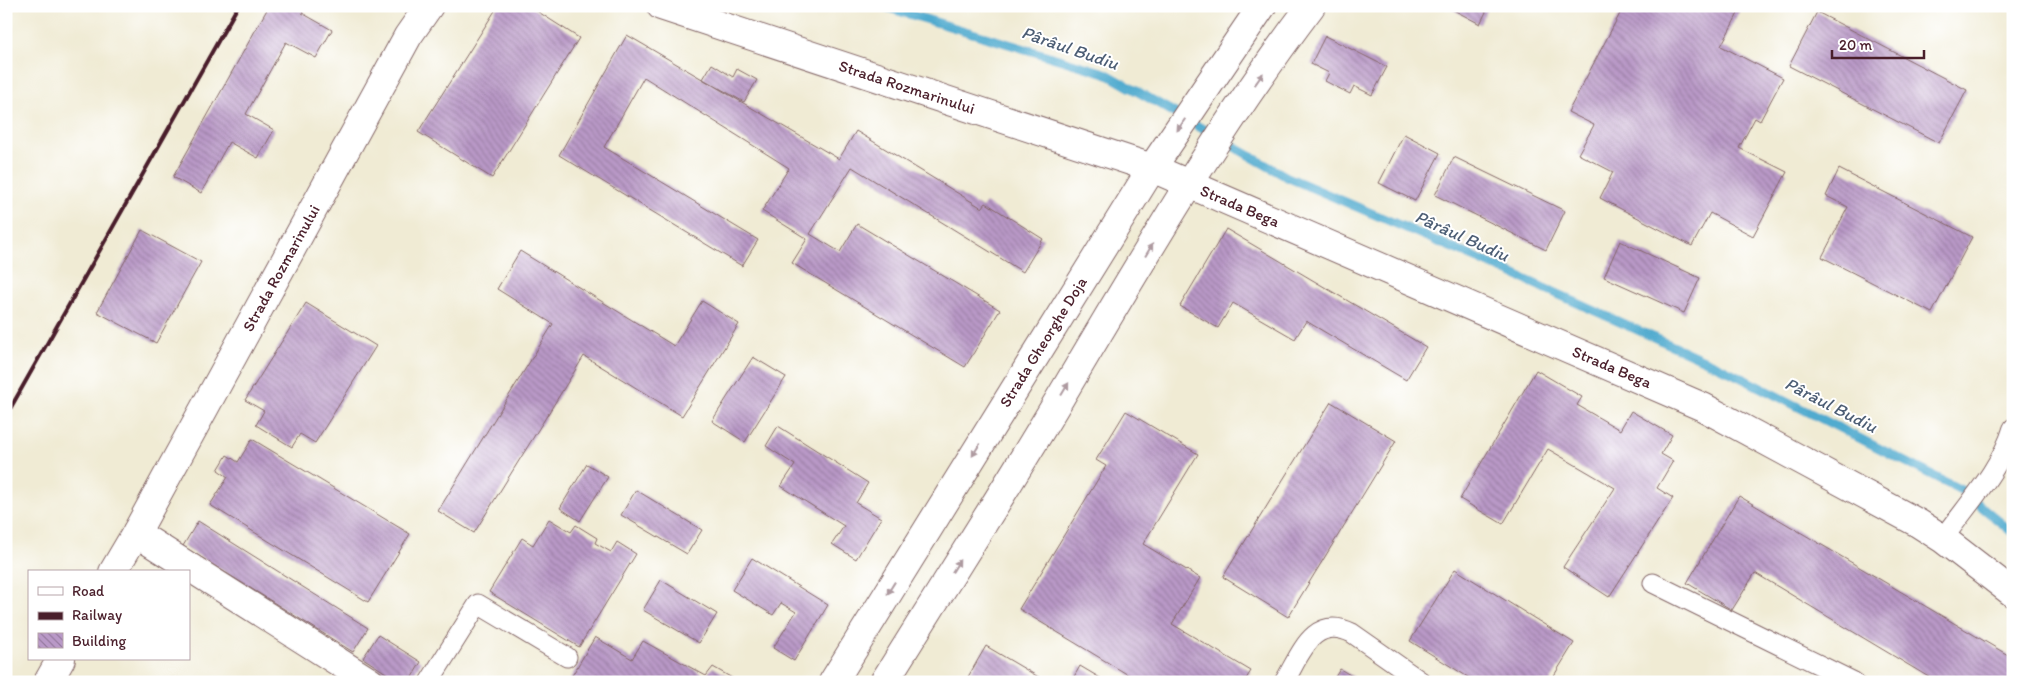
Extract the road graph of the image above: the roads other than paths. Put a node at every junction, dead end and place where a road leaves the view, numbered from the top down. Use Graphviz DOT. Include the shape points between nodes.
graph roads {
  1 [pos="429,6"];
  2 [pos="661,6"];
  3 [pos="1262,6"];
  4 [pos="1311,6"];
  5 [pos="1158,159"];
  6 [pos="1194,175"];
  7 [pos="2011,439"];
  8 [pos="136,533"];
  9 [pos="1942,539"];
  10 [pos="114,570"];
  11 [pos="1653,583"];
  12 [pos="2013,593"];
  13 [pos="567,657"];
  14 [pos="60,660"];
  15 [pos="48,682"];
  16 [pos="370,682"];
  17 [pos="430,682"];
  18 [pos="833,682"];
  19 [pos="884,682"];
  20 [pos="1284,682"];
  21 [pos="1422,682"];
  22 [pos="1854,682"];
  1 -- 8 [label="main road, Strada Rozmarinului" via="403,44"];
  2 -- 5 [label="main road, Strada Rozmarinului"];
  3 -- 5 [label="main road, Strada Gheorghe Doja, one-way"];
  6 -- 4 [label="main road, one-way"];
  5 -- 6 [label="main road, Strada Rozmarinului"];
  5 -- 18 [label="main road, Strada Gheorghe Doja, one-way"];
  6 -- 9 [label="main road, Strada Bega" via="1703,407"];
  19 -- 6 [label="main road, one-way"];
  7 -- 9 [label="lane"];
  8 -- 10 [label="main road, Strada Rozmarinului"];
  8 -- 16 [label="main road"];
  9 -- 12 [label="main road, Strada Bega"];
  11 -- 22 [label="lane"];
  13 -- 17 [label="lane" via="478,604"];
  14 -- 15 [label="main road"];
  20 -- 21 [label="lane" via="1312,636 1329,627 1352,633"];
}
